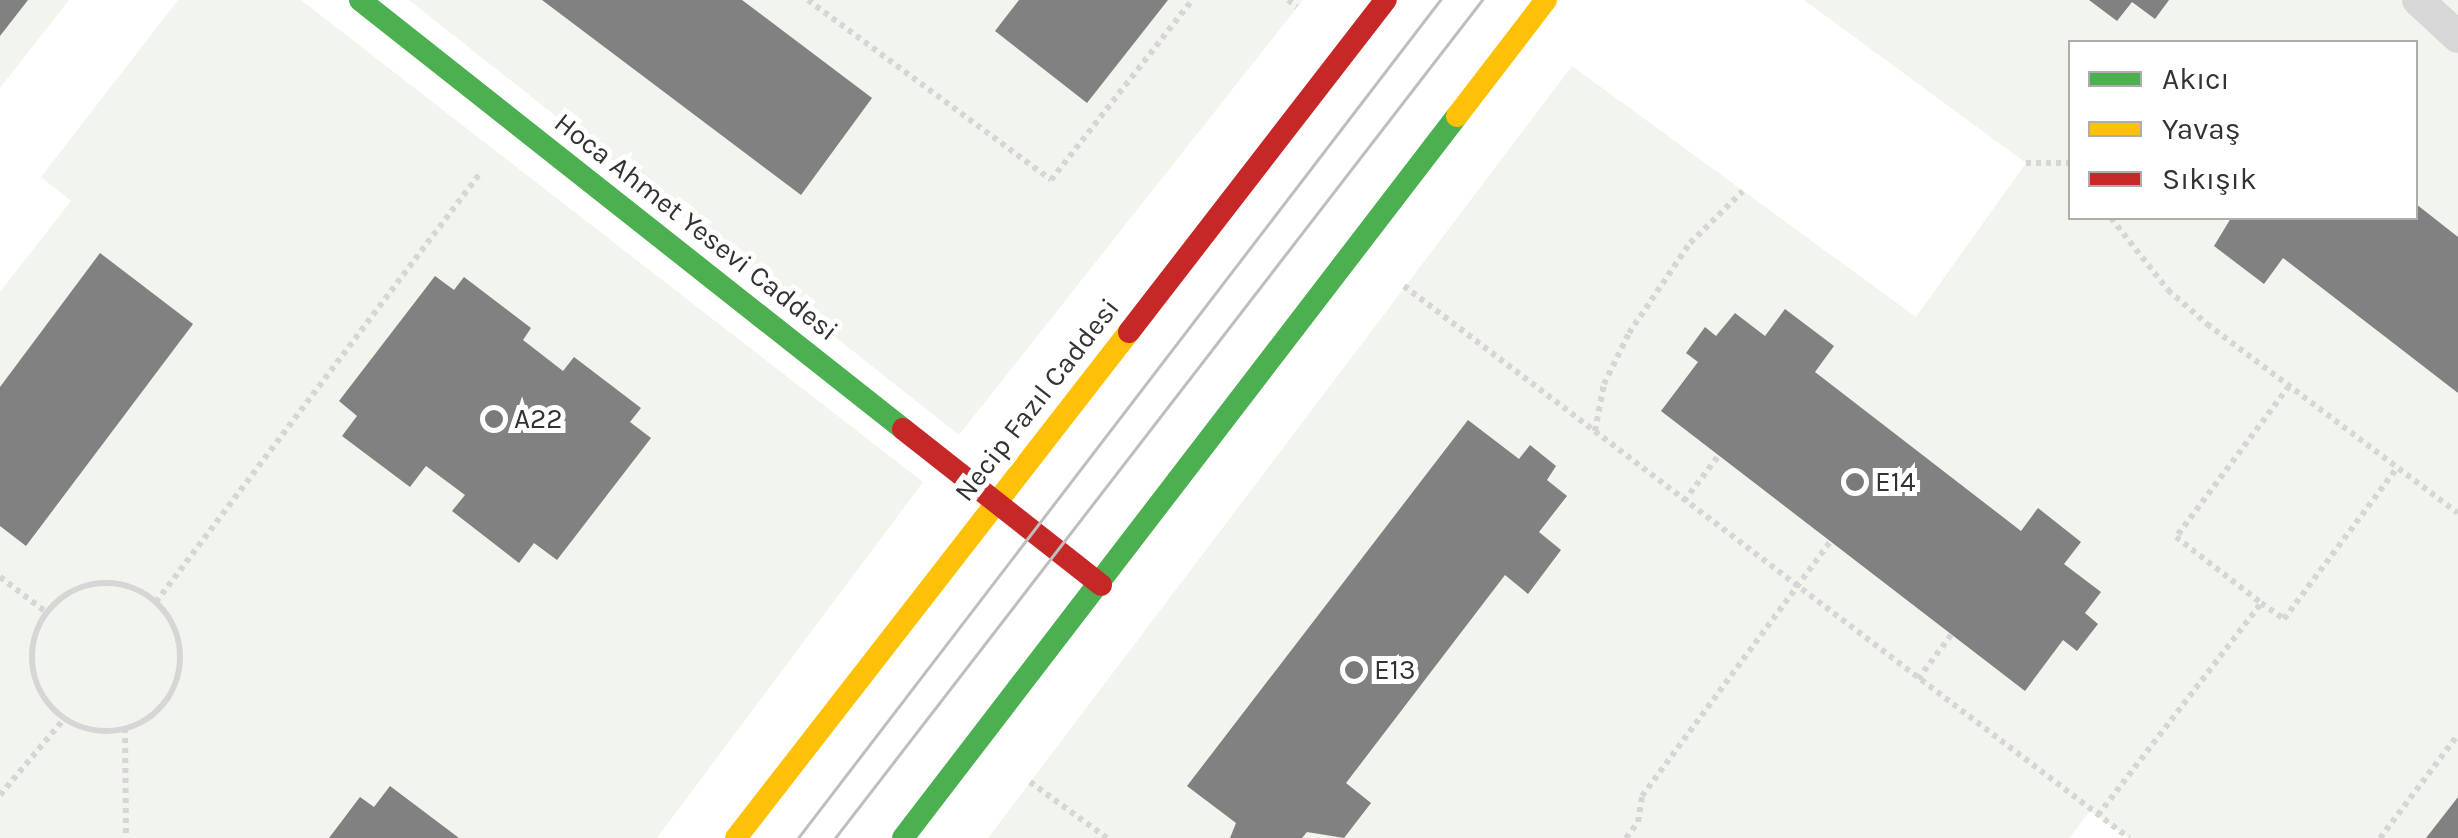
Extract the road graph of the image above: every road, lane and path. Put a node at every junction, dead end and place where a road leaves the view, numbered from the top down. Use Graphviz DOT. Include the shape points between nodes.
graph roads {
  1 [pos="360,0"];
  2 [pos="808,0"];
  3 [pos="1192,0"];
  4 [pos="1288,0"];
  5 [pos="1386,0"];
  6 [pos="1546,0"];
  7 [pos="2418,0"];
  8 [pos="1297,7"];
  9 [pos="2458,36"];
  10 [pos="2026,163"];
  11 [pos="2068,163"];
  12 [pos="484,167"];
  13 [pos="1742,191"];
  14 [pos="2113,220"];
  15 [pos="1404,286"];
  16 [pos="2290,386"];
  17 [pos="1595,432"];
  18 [pos="1719,455"];
  19 [pos="2397,468"];
  20 [pos="1684,501"];
  21 [pos="995,502"];
  22 [pos="2458,513"];
  23 [pos="1830,542"];
  24 [pos="0,577"];
  25 [pos="1101,585"];
  26 [pos="1797,588"];
  27 [pos="156,602"];
  28 [pos="2262,602"];
  29 [pos="46,612"];
  30 [pos="1951,634"];
  31 [pos="1918,679"];
  32 [pos="64,719"];
  33 [pos="124,728"];
  34 [pos="2458,735"];
  35 [pos="1030,782"];
  36 [pos="0,796"];
  37 [pos="2098,815"];
  38 [pos="126,838"];
  39 [pos="736,838"];
  40 [pos="903,838"];
  41 [pos="1106,838"];
  42 [pos="1626,838"];
  43 [pos="2129,838"];
  44 [pos="2380,838"];
  1 -- 21 [label="main road, Hoca Ahmet Yesevi Caddesi"];
  2 -- 3 [label="path" via="1051,180"];
  4 -- 8 [label="path"];
  5 -- 21 [label="main road, Necip Fazıl Caddesi"];
  6 -- 25 [label="main road"];
  7 -- 9 [label="lane"];
  10 -- 11 [label="path"];
  12 -- 27 [label="path"];
  13 -- 17 [label="path" via="1690,242 1629,333 1604,384"];
  14 -- 16 [label="path" via="2168,290"];
  15 -- 17 [label="path"];
  16 -- 19 [label="path"];
  16 -- 28 [label="path" via="2176,537"];
  17 -- 20 [label="path"];
  18 -- 20 [label="path"];
  19 -- 22 [label="path"];
  19 -- 28 [label="path" via="2284,619"];
  20 -- 26 [label="path"];
  21 -- 25 [label="main road, Hoca Ahmet Yesevi Caddesi"];
  21 -- 39 [label="main road, Necip Fazıl Caddesi"];
  23 -- 26 [label="path"];
  24 -- 29 [label="path"];
  25 -- 40 [label="main road"];
  26 -- 31 [label="path"];
  26 -- 42 [label="path" via="1642,796 1638,822"];
  27 -- 29 [label="path" via="136,588 99,584 64,594"];
  27 -- 33 [label="path" via="172,622 179,670 155,713"];
  28 -- 37 [label="path"];
  29 -- 32 [label="path" via="34,634 33,669 47,703"];
  30 -- 31 [label="path"];
  31 -- 37 [label="path"];
  32 -- 33 [label="path" via="86,729"];
  32 -- 36 [label="path"];
  33 -- 38 [label="path"];
  34 -- 44 [label="path"];
  35 -- 41 [label="path"];
  37 -- 43 [label="path"];
}
